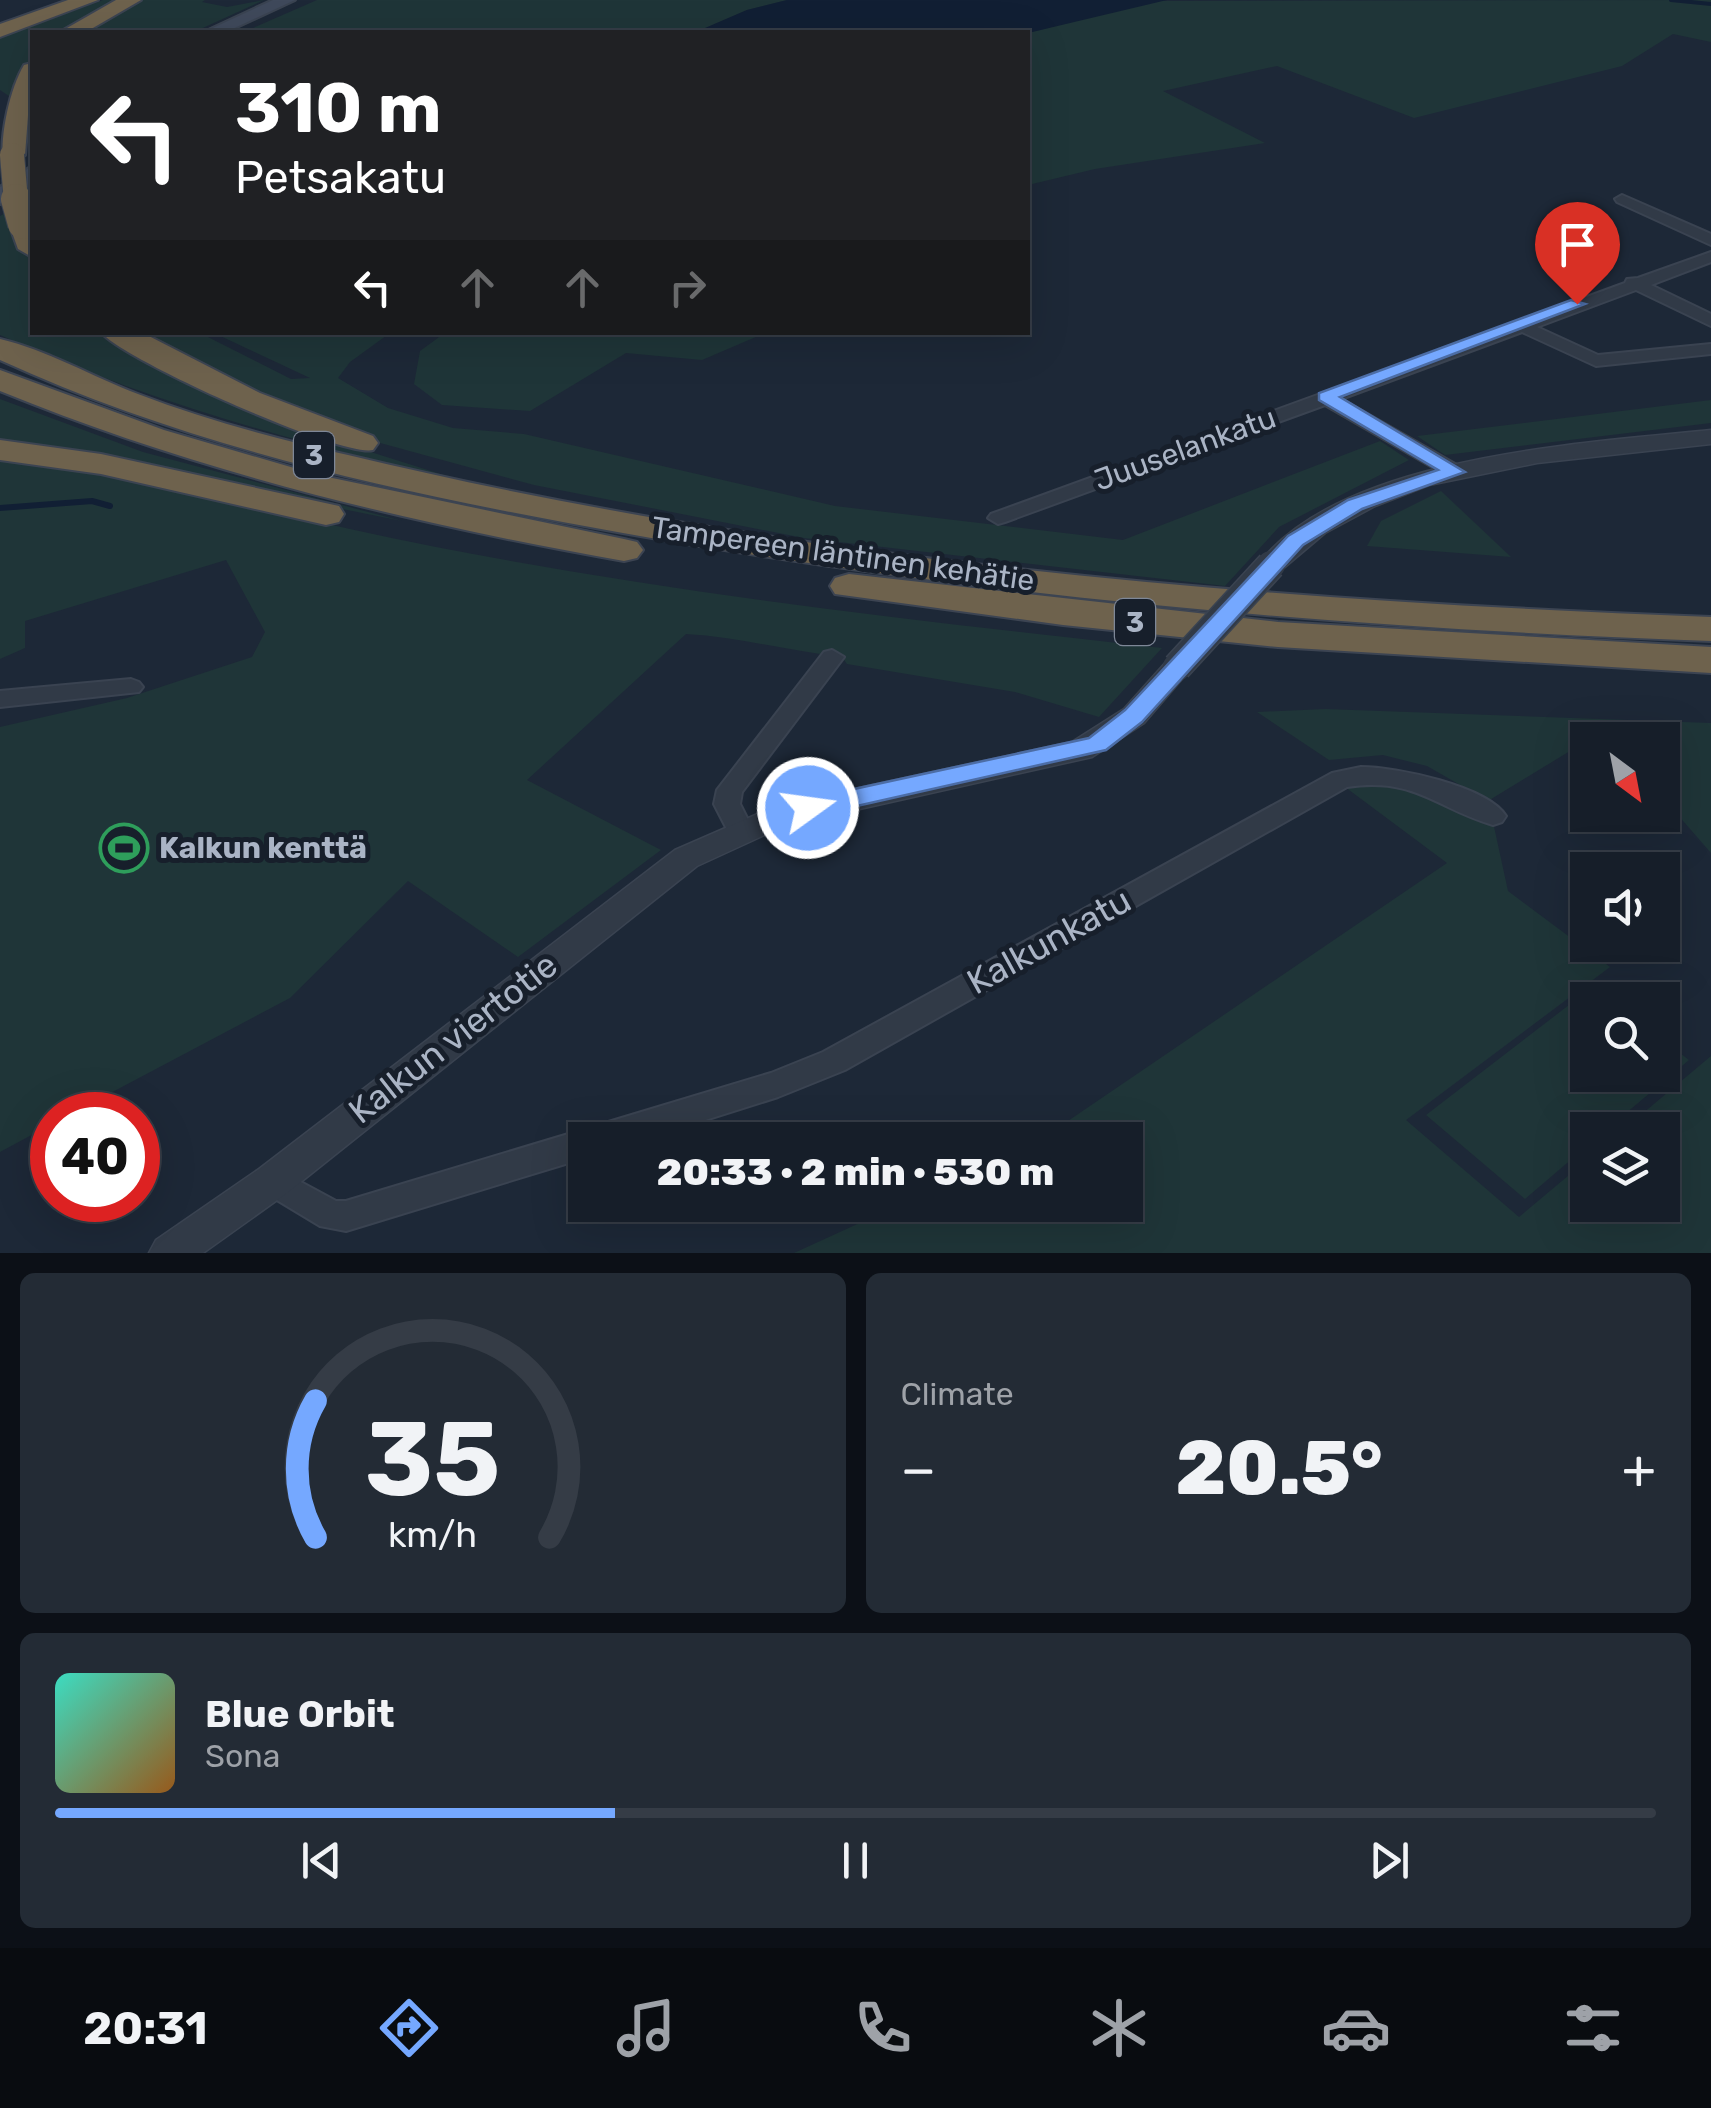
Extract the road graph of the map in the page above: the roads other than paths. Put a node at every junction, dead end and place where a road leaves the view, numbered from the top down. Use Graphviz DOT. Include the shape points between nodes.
graph roads {
  1 [pos="40,0"];
  2 [pos="65,0"];
  3 [pos="88,0"];
  4 [pos="130,0"];
  5 [pos="287,0"];
  6 [pos="0,14"];
  7 [pos="0,22"];
  8 [pos="0,30"];
  9 [pos="75,30"];
  10 [pos="218,30"];
  11 [pos="30,74"];
  12 [pos="0,110"];
  13 [pos="22,164"];
  14 [pos="0,198"];
  15 [pos="1622,199"];
  16 [pos="28,236"];
  17 [pos="1711,240"];
  18 [pos="1711,257"];
  19 [pos="1633,282"];
  20 [pos="1711,321"];
  21 [pos="1520,325"];
  22 [pos="121,335"];
  23 [pos="0,348"];
  24 [pos="1711,349"];
  25 [pos="0,380"];
  26 [pos="1326,396"];
  27 [pos="1711,437"];
  28 [pos="0,450"];
  29 [pos="1456,472"];
  30 [pos="998,518"];
  31 [pos="638,525"];
  32 [pos="563,540"];
  33 [pos="1711,630"];
  34 [pos="832,657"];
  35 [pos="1711,660"];
  36 [pos="131,687"];
  37 [pos="0,699"];
  38 [pos="1492,816"];
  39 [pos="740,830"];
  40 [pos="656,1122"];
  41 [pos="568,1149"];
  42 [pos="273,1181"];
  43 [pos="170,1253"];
  1 -- 6 [label="highway"];
  2 -- 7 [label="highway"];
  3 -- 8 [label="highway"];
  4 -- 9 [label="highway"];
  5 -- 10 [label="main road"];
  11 -- 13 [label="highway" via="20,97"];
  12 -- 13 [label="highway"];
  13 -- 14 [label="main road"];
  13 -- 16 [label="highway, bridge" via="16,202"];
  15 -- 17 [label="street"];
  18 -- 19 [label="street, Juuselankatu"];
  19 -- 20 [label="street"];
  19 -- 21 [label="street, Juuselankatu"];
  21 -- 24 [label="street" via="1596,361"];
  21 -- 26 [label="street, Juuselankatu"];
  22 -- 31 [label="highway" via="188,373 315,427"];
  23 -- 31 [label="highway, Tampereen läntinen kehätie / 3" via="188,420 386,475"];
  25 -- 32 [label="highway, Tampereen läntinen kehätie / 3" via="248,467"];
  26 -- 29 [label="street"];
  26 -- 30 [label="street, Juuselankatu"];
  27 -- 29 [label="street, Kalkun viertotie"];
  28 -- 32 [label="highway" via="101,464 396,528"];
  29 -- 39 [label="street, Kalkun viertotie, bridge" via="1355,505 1296,540 1134,716 1081,750 861,796"];
  31 -- 33 [label="highway, Tampereen läntinen kehätie / 3" via="942,571 1192,599"];
  32 -- 35 [label="highway, Tampereen läntinen kehätie / 3" via="1132,621 1450,648"];
  34 -- 39 [label="street" via="730,790 726,804"];
  36 -- 37 [label="street"];
  38 -- 40 [label="street, Kalkunkatu" via="1410,780 1341,779 834,1060"];
  39 -- 42 [label="street, Kalkun viertotie" via="625,902"];
  41 -- 42 [label="street" via="346,1216 332,1216"];
  42 -- 43 [label="street, Kalkun viertotie"];
}
